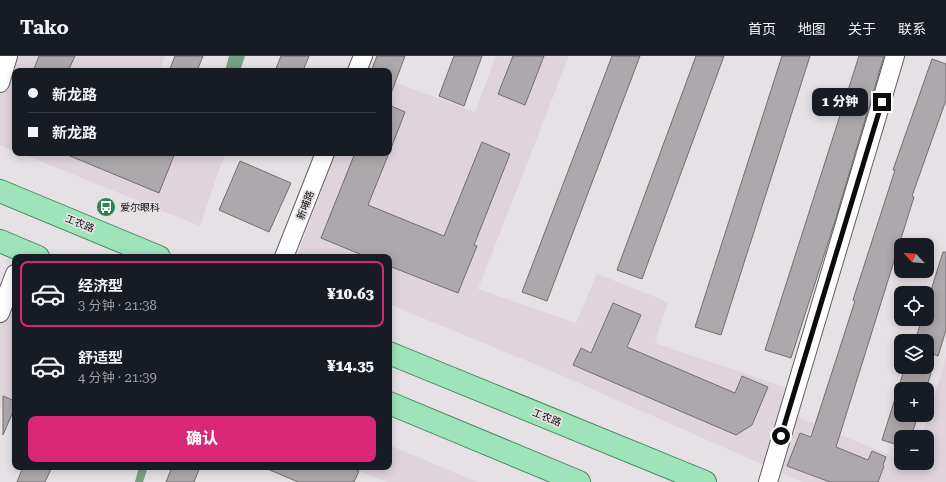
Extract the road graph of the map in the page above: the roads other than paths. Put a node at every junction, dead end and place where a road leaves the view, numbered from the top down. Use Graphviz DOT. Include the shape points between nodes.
graph roads {
  1 [pos="8,56"];
  2 [pos="363,56"];
  3 [pos="895,56"];
  4 [pos="358,68"];
  5 [pos="0,83"];
  6 [pos="324,156"];
  7 [pos="0,191"];
  8 [pos="0,241"];
  9 [pos="26,254"];
  10 [pos="152,254"];
  11 [pos="285,254"];
  12 [pos="12,282"];
  13 [pos="0,313"];
  14 [pos="392,354"];
  15 [pos="392,405"];
  16 [pos="579,482"];
  17 [pos="705,482"];
  18 [pos="768,482"];
  1 -- 5 [label="street"];
  2 -- 4 [label="street"];
  3 -- 18 [label="street"];
  6 -- 11 [label="street, 新哺路"];
  7 -- 10 [label="main road, 工农路"];
  8 -- 9 [label="main road"];
  12 -- 13 [label="street"];
  14 -- 17 [label="main road, 工农路"];
  15 -- 16 [label="main road"];
}
